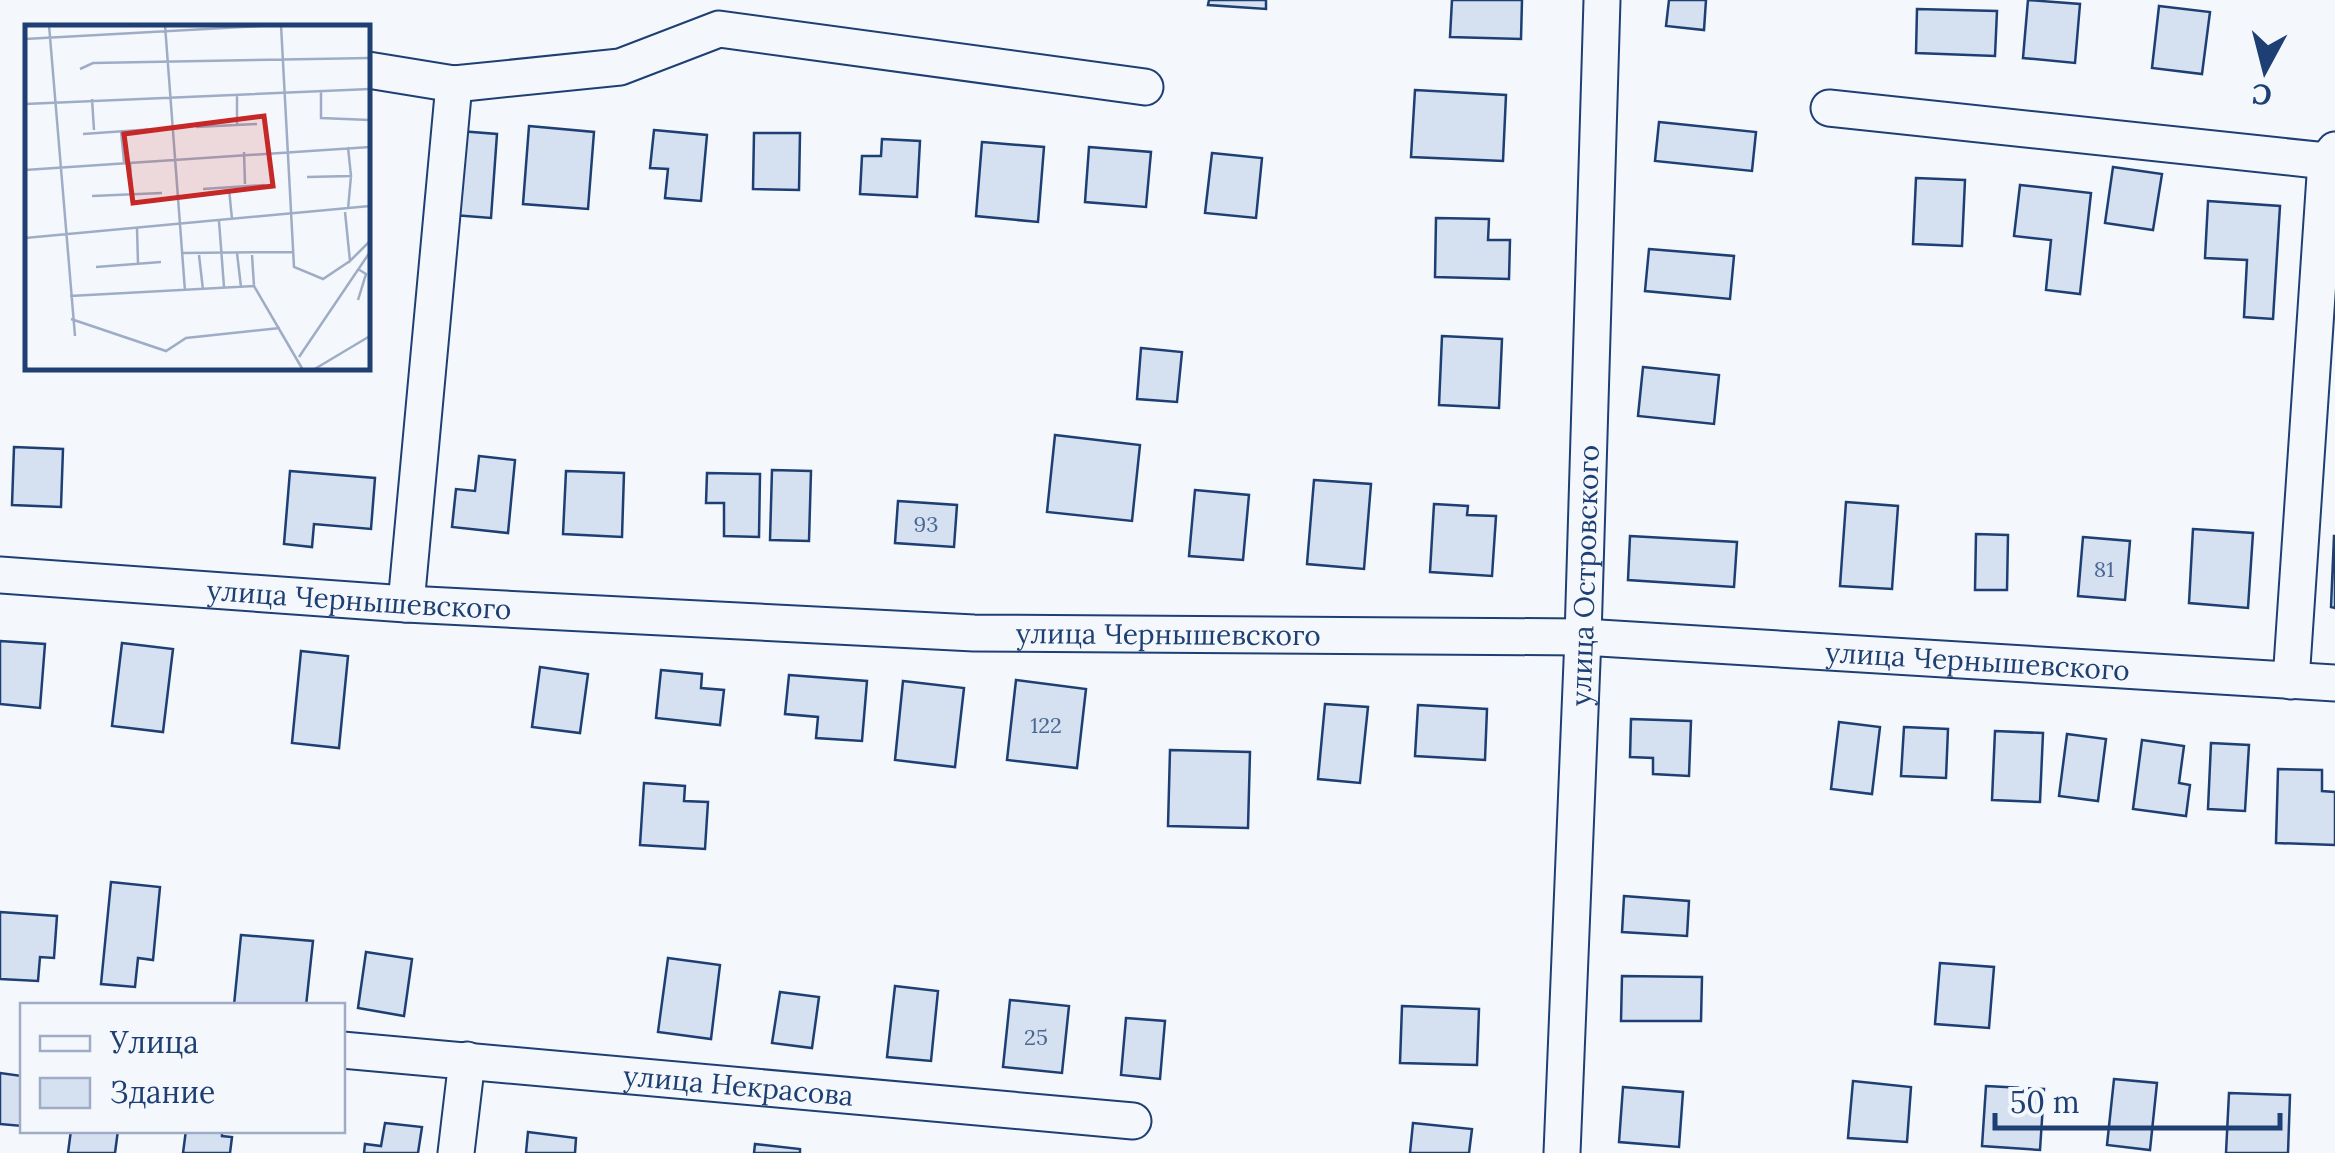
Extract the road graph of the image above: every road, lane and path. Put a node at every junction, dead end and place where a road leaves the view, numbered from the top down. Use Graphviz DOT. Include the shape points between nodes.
graph roads {
  1 [pos="1602,0"];
  2 [pos="719,14"];
  3 [pos="370,70"];
  4 [pos="454,84"];
  5 [pos="1146,88"];
  6 [pos="1829,108"];
  7 [pos="2331,155"];
  8 [pos="0,575"];
  9 [pos="406,604"];
  10 [pos="1584,637"];
  11 [pos="2290,681"];
  12 [pos="2335,683"];
  13 [pos="345,1050"];
  14 [pos="467,1060"];
  15 [pos="1133,1121"];
  16 [pos="456,1153"];
  17 [pos="1562,1153"];
  1 -- 10 [label="street, улица Островского"];
  2 -- 4 [label="street" via="620,67"];
  2 -- 5 [label="street"];
  3 -- 4 [label="street"];
  4 -- 9 [label="street"];
  6 -- 7 [label="street"];
  7 -- 11 [label="street"];
  8 -- 9 [label="street, улица Чернышевского"];
  9 -- 10 [label="street, улица Чернышевского" via="974,633"];
  10 -- 11 [label="street, улица Чернышевского"];
  10 -- 17 [label="street, улица Островского"];
  11 -- 12 [label="street, улица Чернышевского"];
  13 -- 14 [label="street, улица Некрасова"];
  14 -- 15 [label="street, улица Некрасова"];
  14 -- 16 [label="street"];
}
